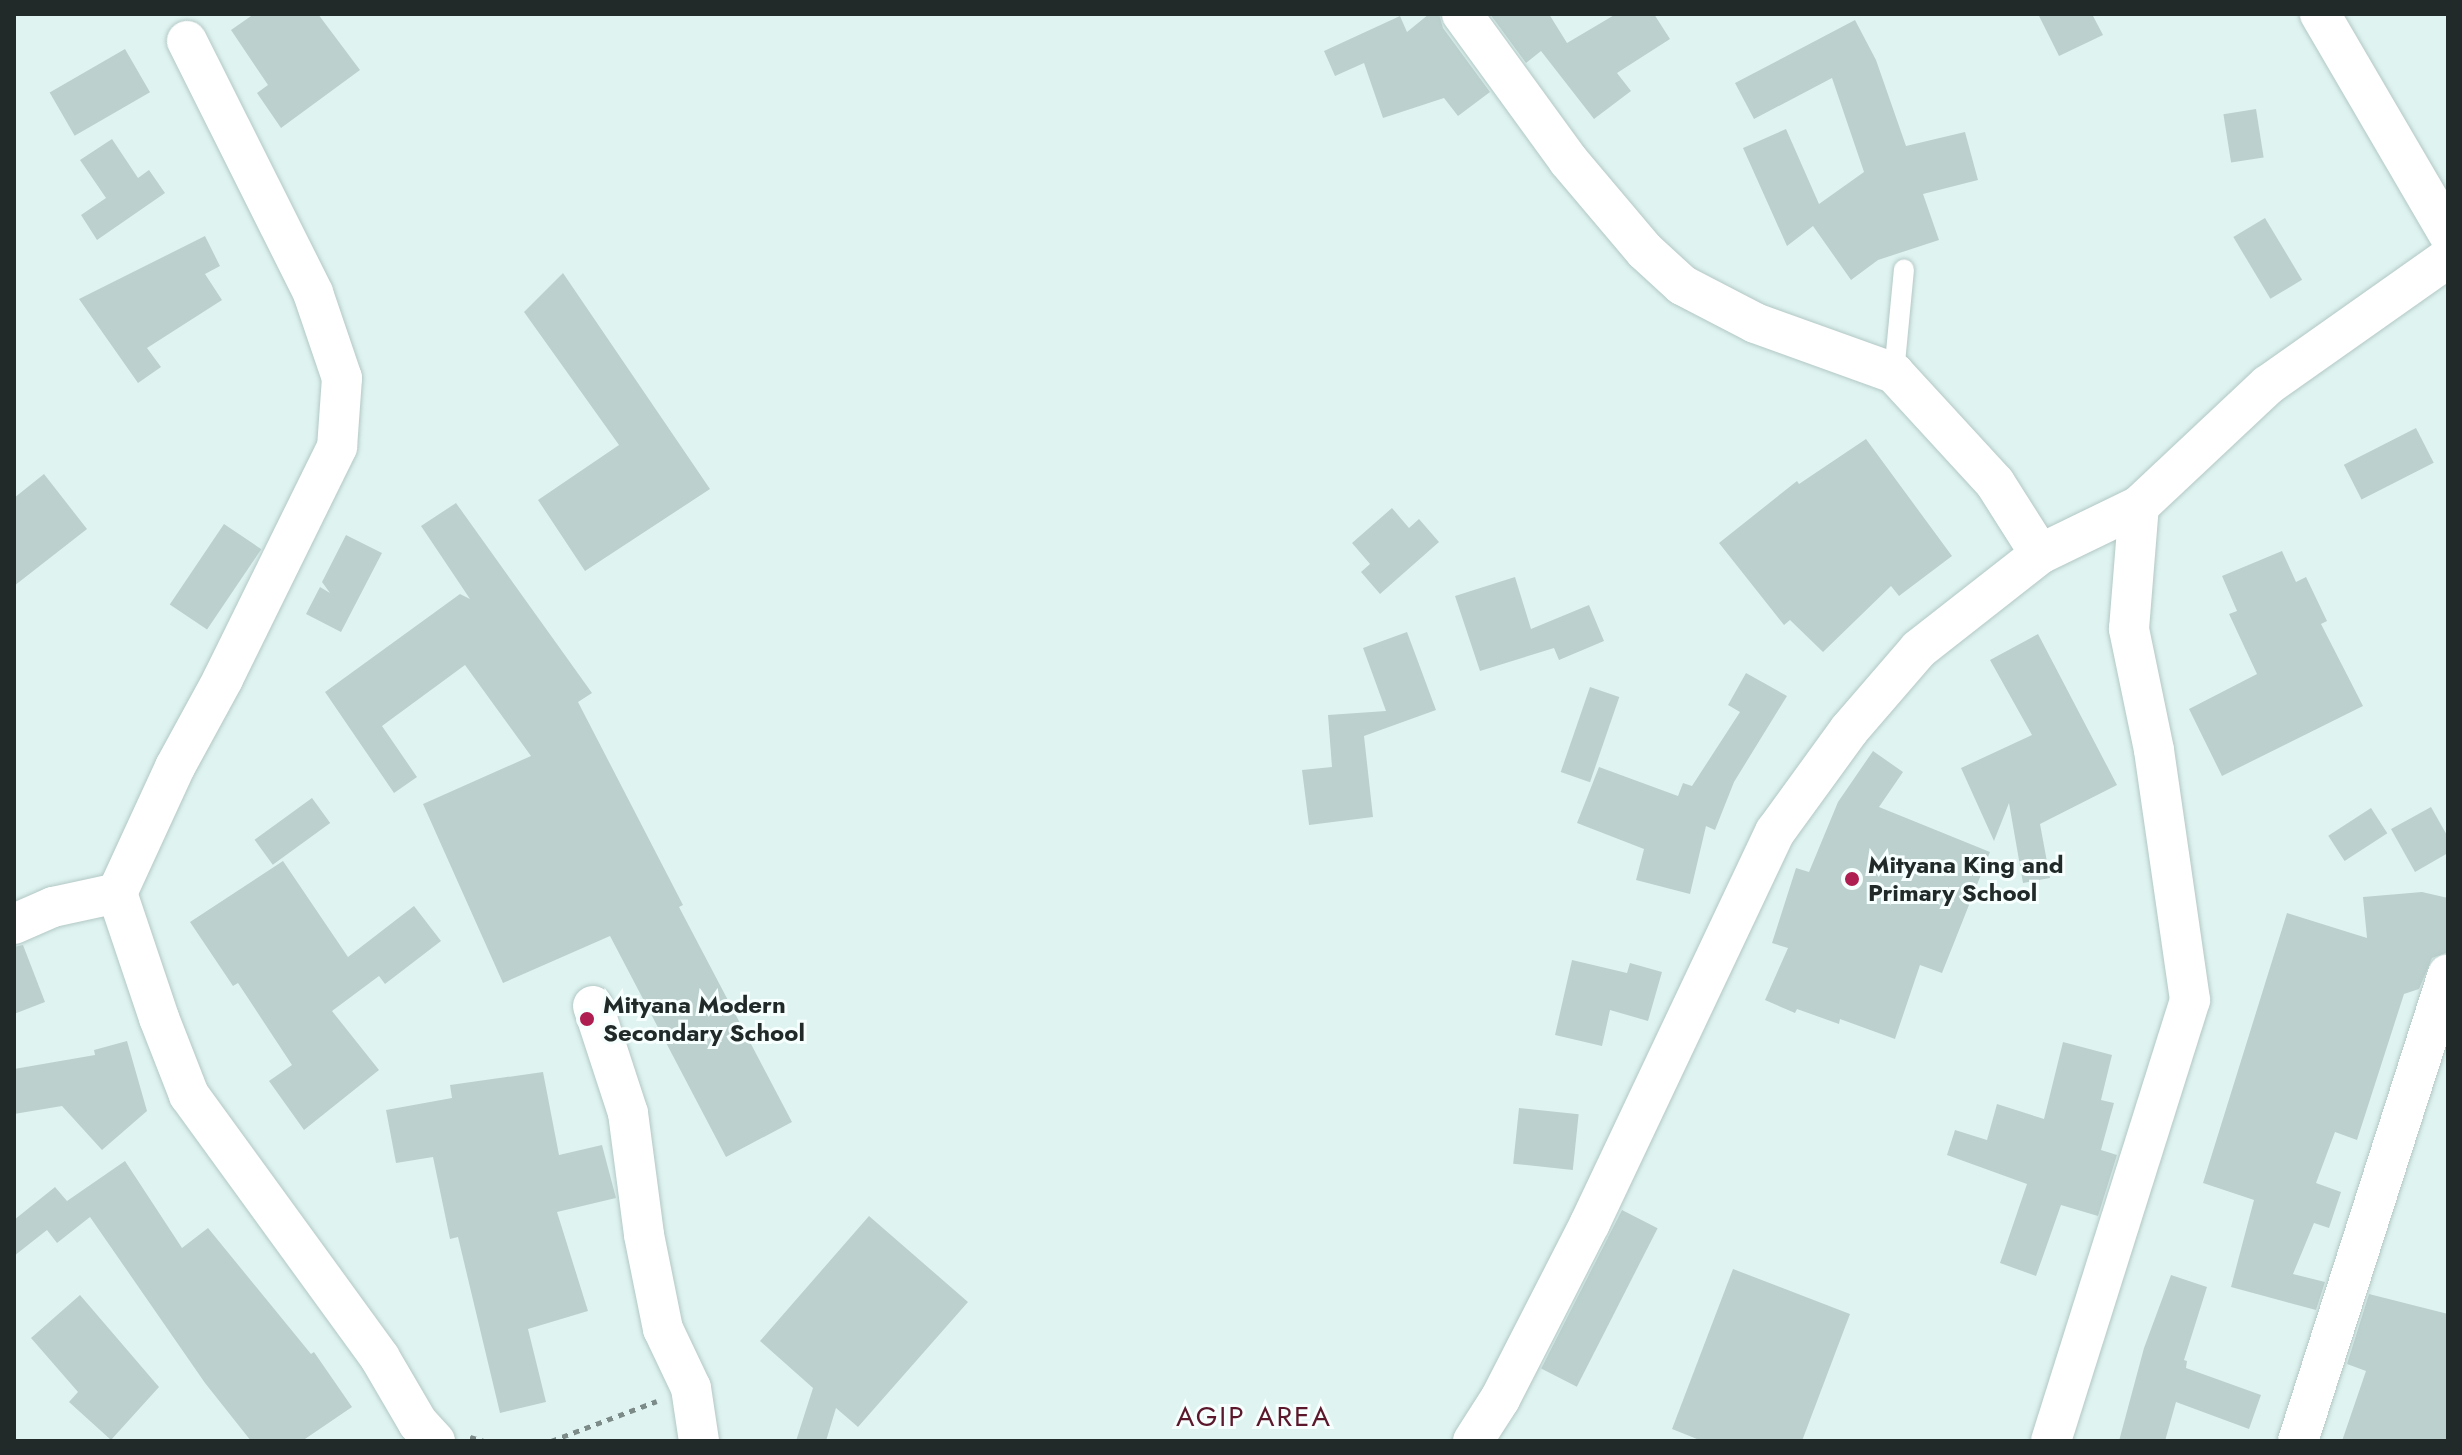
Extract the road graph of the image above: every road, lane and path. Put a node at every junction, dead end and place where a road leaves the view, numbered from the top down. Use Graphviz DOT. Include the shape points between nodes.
graph roads {
  1 [pos="1462,14"];
  2 [pos="2320,14"];
  3 [pos="187,41"];
  4 [pos="2448,233"];
  5 [pos="2448,258"];
  6 [pos="1904,269"];
  7 [pos="1894,373"];
  8 [pos="2139,506"];
  9 [pos="2040,554"];
  10 [pos="117,893"];
  11 [pos="14,924"];
  12 [pos="2448,974"];
  13 [pos="593,1006"];
  14 [pos="691,1388"];
  15 [pos="417,1435"];
  16 [pos="551,1441"];
  17 [pos="699,1441"];
  18 [pos="1473,1441"];
  19 [pos="2051,1441"];
  20 [pos="2298,1441"];
  1 -- 7 [label="street" via="1568,160 1645,251 1682,285 1755,323"];
  2 -- 4 [label="street"];
  3 -- 10 [label="street" via="313,293 342,378 337,447"];
  5 -- 8 [label="street" via="2268,385"];
  6 -- 7 [label="lane"];
  7 -- 9 [label="street" via="1995,483"];
  8 -- 9 [label="street"];
  8 -- 19 [label="street" via="2129,629 2154,750 2190,1000"];
  9 -- 18 [label="street" via="1919,649 1849,730 1775,832 1590,1223"];
  10 -- 11 [label="street" via="53,907"];
  10 -- 15 [label="street" via="189,1095 380,1358"];
  12 -- 20 [label="street"];
  13 -- 14 [label="street" via="628,1113 663,1329"];
  14 -- 16 [label="path"];
  14 -- 17 [label="street"];
}
